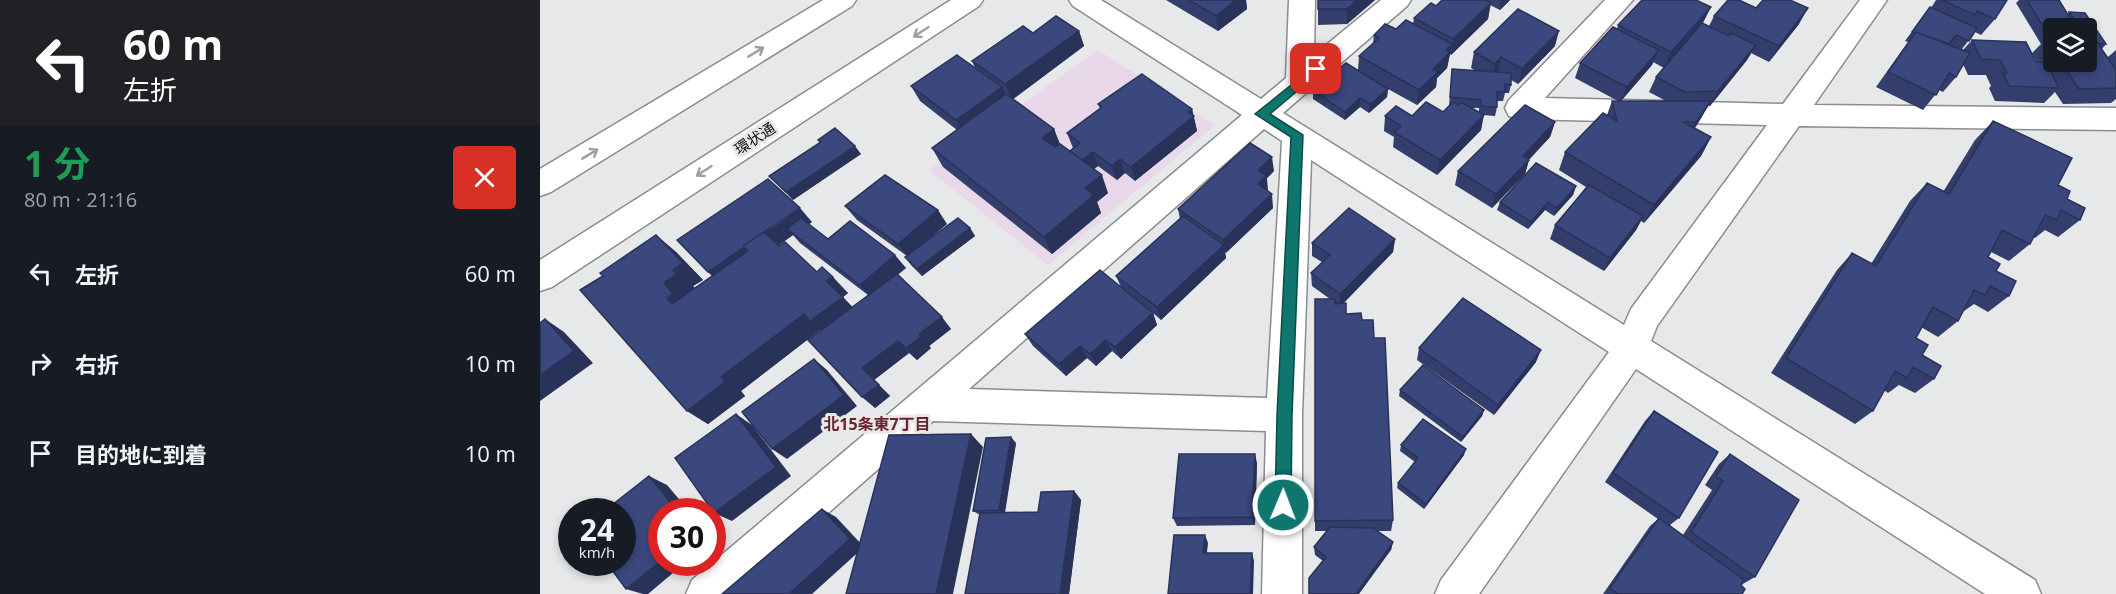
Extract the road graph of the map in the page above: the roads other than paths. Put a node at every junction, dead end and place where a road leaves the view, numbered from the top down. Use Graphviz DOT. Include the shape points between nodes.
graph roads {
  1 [pos="843,0"];
  2 [pos="970,0"];
  3 [pos="1082,0"];
  4 [pos="1302,0"];
  5 [pos="1398,0"];
  6 [pos="1620,0"];
  7 [pos="1874,0"];
  8 [pos="1300,83"];
  9 [pos="1261,114"];
  10 [pos="1791,115"];
  11 [pos="2116,119"];
  12 [pos="1297,135"];
  13 [pos="540,184"];
  14 [pos="540,277"];
  15 [pos="1630,349"];
  16 [pos="928,404"];
  17 [pos="1284,415"];
  18 [pos="706,594"];
  19 [pos="1282,594"];
  20 [pos="1455,594"];
  21 [pos="2021,594"];
  13 -- 1 [label="street, one-way"];
  2 -- 14 [label="street, 環状通, one-way"];
  3 -- 9 [label="street"];
  4 -- 8 [label="street"];
  5 -- 8 [label="street"];
  6 -- 10 [label="street" via="1519,108"];
  7 -- 10 [label="street"];
  8 -- 9 [label="street"];
  9 -- 12 [label="street"];
  9 -- 16 [label="street"];
  10 -- 11 [label="street"];
  10 -- 15 [label="street" via="1643,319"];
  12 -- 15 [label="street"];
  12 -- 17 [label="street"];
  15 -- 20 [label="street"];
  15 -- 21 [label="street"];
  16 -- 17 [label="street"];
  16 -- 18 [label="street"];
  17 -- 19 [label="street"];
}
